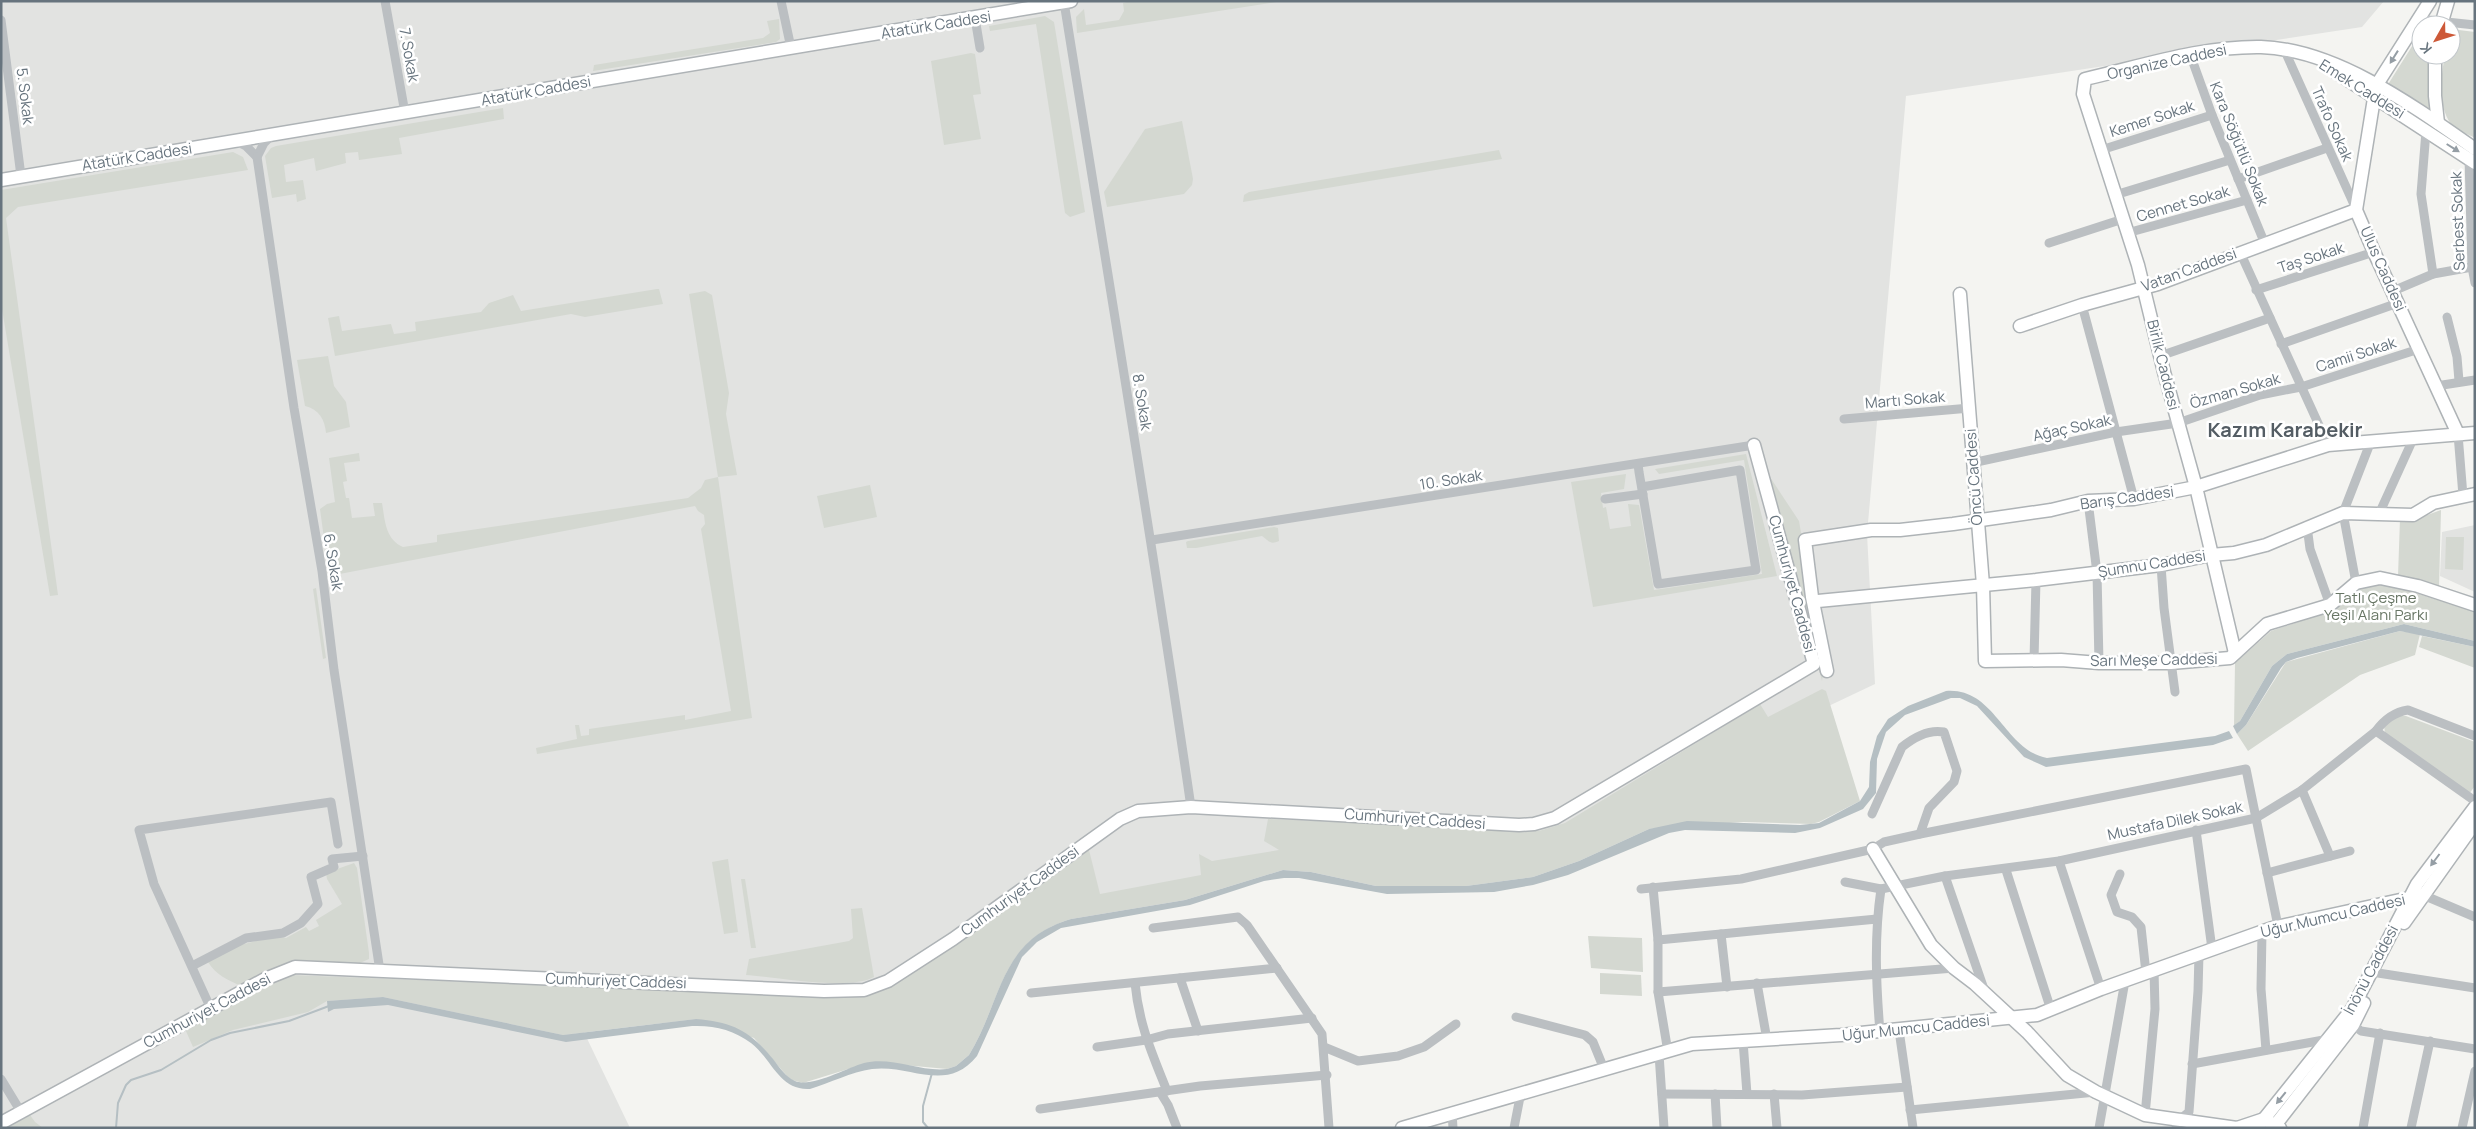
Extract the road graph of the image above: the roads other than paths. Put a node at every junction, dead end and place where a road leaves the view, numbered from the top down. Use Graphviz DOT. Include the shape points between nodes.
graph roads {
  1 [pos="385,1"];
  2 [pos="782,1"];
  3 [pos="2430,1"];
  4 [pos="2448,1"];
  5 [pos="1068,2"];
  6 [pos="2421,15"];
  7 [pos="2444,15"];
  8 [pos="975,18"];
  9 [pos="1,20"];
  10 [pos="2461,25"];
  11 [pos="2475,26"];
  12 [pos="2411,31"];
  13 [pos="791,48"];
  14 [pos="980,48"];
  15 [pos="2284,49"];
  16 [pos="2190,54"];
  17 [pos="2308,56"];
  18 [pos="2435,65"];
  19 [pos="2085,79"];
  20 [pos="2375,90"];
  21 [pos="405,113"];
  22 [pos="2212,115"];
  23 [pos="2438,123"];
  24 [pos="2426,131"];
  25 [pos="273,134"];
  26 [pos="236,141"];
  27 [pos="2328,148"];
  28 [pos="2101,150"];
  29 [pos="257,157"];
  30 [pos="2473,157"];
  31 [pos="2230,160"];
  32 [pos="21,176"];
  33 [pos="2238,179"];
  34 [pos="1,180"];
  35 [pos="2115,195"];
  36 [pos="2247,200"];
  37 [pos="2356,210"];
  38 [pos="2124,219"];
  39 [pos="2128,233"];
  40 [pos="2049,243"];
  41 [pos="2265,244"];
  42 [pos="2240,252"];
  43 [pos="2374,252"];
  44 [pos="2472,267"];
  45 [pos="2433,274"];
  46 [pos="2475,283"];
  47 [pos="2143,287"];
  48 [pos="2256,290"];
  49 [pos="2393,291"];
  50 [pos="1960,294"];
  51 [pos="2398,303"];
  52 [pos="2082,305"];
  53 [pos="2447,317"];
  54 [pos="2270,318"];
  55 [pos="2020,326"];
  56 [pos="2281,344"];
  57 [pos="2419,349"];
  58 [pos="2160,356"];
  59 [pos="2475,380"];
  60 [pos="2459,381"];
  61 [pos="2436,386"];
  62 [pos="2301,387"];
  63 [pos="1970,408"];
  64 [pos="1844,419"];
  65 [pos="2178,423"];
  66 [pos="2116,432"];
  67 [pos="2475,433"];
  68 [pos="2458,434"];
  69 [pos="2414,437"];
  70 [pos="2371,441"];
  71 [pos="1754,445"];
  72 [pos="2328,445"];
  73 [pos="1972,463"];
  74 [pos="1638,464"];
  75 [pos="2196,487"];
  76 [pos="1642,490"];
  77 [pos="2469,495"];
  78 [pos="1605,499"];
  79 [pos="2134,499"];
  80 [pos="2088,501"];
  81 [pos="2343,513"];
  82 [pos="2379,514"];
  83 [pos="1977,520"];
  84 [pos="2307,526"];
  85 [pos="1152,540"];
  86 [pos="2211,555"];
  87 [pos="2161,565"];
  88 [pos="2097,573"];
  89 [pos="2036,580"];
  90 [pos="2356,583"];
  91 [pos="1983,585"];
  92 [pos="1818,602"];
  93 [pos="2330,605"];
  94 [pos="2475,605"];
  95 [pos="2235,654"];
  96 [pos="2034,660"];
  97 [pos="1985,661"];
  98 [pos="2099,663"];
  99 [pos="2171,663"];
  100 [pos="1827,671"];
  101 [pos="2175,692"];
  102 [pos="2376,731"];
  103 [pos="2475,736"];
  104 [pos="2302,790"];
  105 [pos="2475,801"];
  106 [pos="1191,807"];
  107 [pos="2475,807"];
  108 [pos="1872,814"];
  109 [pos="2256,818"];
  110 [pos="2475,823"];
  111 [pos="2196,830"];
  112 [pos="1920,834"];
  113 [pos="338,844"];
  114 [pos="1873,849"];
  115 [pos="2350,851"];
  116 [pos="363,856"];
  117 [pos="2330,856"];
  118 [pos="2060,861"];
  119 [pos="2006,870"];
  120 [pos="2267,873"];
  121 [pos="2120,874"];
  122 [pos="1945,876"];
  123 [pos="1845,882"];
  124 [pos="1653,887"];
  125 [pos="1895,887"];
  126 [pos="1640,889"];
  127 [pos="1881,890"];
  128 [pos="2423,895"];
  129 [pos="2409,900"];
  130 [pos="2475,917"];
  131 [pos="1877,919"];
  132 [pos="2278,926"];
  133 [pos="1153,928"];
  134 [pos="2262,931"];
  135 [pos="1721,934"];
  136 [pos="1658,940"];
  137 [pos="2212,949"];
  138 [pos="2199,954"];
  139 [pos="192,966"];
  140 [pos="1277,968"];
  141 [pos="1954,968"];
  142 [pos="380,971"];
  143 [pos="2150,972"];
  144 [pos="2378,973"];
  145 [pos="1876,975"];
  146 [pos="1180,978"];
  147 [pos="2125,981"];
  148 [pos="1758,982"];
  149 [pos="1135,983"];
  150 [pos="1726,987"];
  151 [pos="2475,988"];
  152 [pos="2101,989"];
  153 [pos="1658,992"];
  154 [pos="1031,993"];
  155 [pos="1986,995"];
  156 [pos="211,1009"];
  157 [pos="2051,1010"];
  158 [pos="1516,1017"];
  159 [pos="1312,1018"];
  160 [pos="2012,1019"];
  161 [pos="1456,1024"];
  162 [pos="2353,1024"];
  163 [pos="1198,1030"];
  164 [pos="1899,1030"];
  165 [pos="1880,1032"];
  166 [pos="2380,1033"];
  167 [pos="2330,1039"];
  168 [pos="1146,1040"];
  169 [pos="1767,1040"];
  170 [pos="1743,1041"];
  171 [pos="2430,1041"];
  172 [pos="1096,1047"];
  173 [pos="1324,1047"];
  174 [pos="2475,1049"];
  175 [pos="2266,1050"];
  176 [pos="1663,1053"];
  177 [pos="2192,1064"];
  178 [pos="1604,1068"];
  179 [pos="2475,1071"];
  180 [pos="1327,1075"];
  181 [pos="1,1080"];
  182 [pos="1907,1086"];
  183 [pos="1164,1092"];
  184 [pos="1521,1092"];
  185 [pos="1662,1094"];
  186 [pos="1715,1094"];
  187 [pos="1747,1094"];
  188 [pos="1774,1094"];
  189 [pos="2101,1094"];
  190 [pos="1040,1109"];
  191 [pos="1910,1110"];
  192 [pos="21,1112"];
  193 [pos="1452,1112"];
  194 [pos="2145,1115"];
  195 [pos="1,1124"];
  196 [pos="2177,1124"];
  197 [pos="2270,1126"];
  198 [pos="1177,1128"];
  199 [pos="1328,1128"];
  200 [pos="1402,1128"];
  201 [pos="1453,1128"];
  202 [pos="1514,1128"];
  203 [pos="1664,1128"];
  204 [pos="1717,1128"];
  205 [pos="1776,1128"];
  206 [pos="1913,1128"];
  207 [pos="2099,1128"];
  208 [pos="2237,1128"];
  209 [pos="2363,1128"];
  210 [pos="2411,1128"];
  211 [pos="2462,1128"];
  1 -- 21 [label="street, 7. Sokak"];
  2 -- 13 [label="street"];
  3 -- 6 [label="street"];
  4 -- 7 [label="street"];
  5 -- 8 [label="street, Atatürk Caddesi"];
  5 -- 85 [label="street, 8. Sokak"];
  8 -- 13 [label="street, Atatürk Caddesi"];
  8 -- 14 [label="street"];
  9 -- 32 [label="street, 5. Sokak"];
  10 -- 11 [label="street"];
  12 -- 20 [label="street, one-way"];
  13 -- 21 [label="street, Atatürk Caddesi"];
  15 -- 16 [label="street, Organize Caddesi" via="2229,48"];
  15 -- 17 [label="street, Organize Caddesi"];
  15 -- 27 [label="street, Trafo Sokak"];
  16 -- 19 [label="street, Organize Caddesi"];
  16 -- 22 [label="street, Kara Söğütlü Sokak"];
  17 -- 20 [label="street, Emek Caddesi" via="2353,72"];
  18 -- 23 [label="street"];
  19 -- 28 [label="street, Birlik Caddesi" via="2082,94"];
  20 -- 23 [label="street, Emek Caddesi"];
  20 -- 24 [label="street, Emek Caddesi"];
  20 -- 37 [label="street, Ulus Caddesi"];
  21 -- 25 [label="street, Atatürk Caddesi"];
  22 -- 28 [label="street, Kemer Sokak"];
  22 -- 31 [label="street, Kara Söğütlü Sokak"];
  23 -- 30 [label="street, Emek Caddesi"];
  24 -- 30 [label="street, Emek Caddesi, one-way"];
  24 -- 45 [label="street" via="2421,194"];
  25 -- 26 [label="street, Atatürk Caddesi"];
  25 -- 29 [label="street"];
  26 -- 29 [label="street"];
  26 -- 32 [label="street, Atatürk Caddesi"];
  27 -- 33 [label="street"];
  27 -- 37 [label="street, Trafo Sokak"];
  28 -- 35 [label="street, Birlik Caddesi"];
  29 -- 116 [label="street, 6. Sokak"];
  30 -- 44 [label="street, Serbest Sokak"];
  31 -- 33 [label="street, Kara Söğütlü Sokak"];
  31 -- 35 [label="street"];
  32 -- 34 [label="street, Atatürk Caddesi"];
  33 -- 36 [label="street, Kara Söğütlü Sokak"];
  35 -- 38 [label="street, Birlik Caddesi"];
  36 -- 39 [label="street, Cennet Sokak"];
  36 -- 41 [label="street, Kara Söğütlü Sokak"];
  37 -- 41 [label="street, Vatan Caddesi"];
  37 -- 43 [label="street, Ulus Caddesi"];
  38 -- 39 [label="street, Birlik Caddesi"];
  38 -- 40 [label="street"];
  39 -- 47 [label="street, Birlik Caddesi"];
  41 -- 42 [label="street, Vatan Caddesi"];
  42 -- 47 [label="street, Vatan Caddesi"];
  42 -- 48 [label="street"];
  43 -- 48 [label="street, Taş Sokak"];
  43 -- 49 [label="street, Ulus Caddesi"];
  44 -- 45 [label="street"];
  44 -- 46 [label="street, Serbest Sokak"];
  45 -- 49 [label="street"];
  47 -- 52 [label="street, Vatan Caddesi"];
  47 -- 58 [label="street, Birlik Caddesi"];
  48 -- 54 [label="street"];
  49 -- 51 [label="street, Ulus Caddesi"];
  50 -- 63 [label="street, Öncü Caddesi"];
  51 -- 56 [label="street"];
  51 -- 57 [label="street, Ulus Caddesi"];
  52 -- 55 [label="street, Vatan Caddesi"];
  52 -- 66 [label="street"];
  53 -- 60 [label="street"];
  54 -- 56 [label="street"];
  54 -- 58 [label="street"];
  56 -- 62 [label="street"];
  57 -- 61 [label="street, Ulus Caddesi"];
  57 -- 62 [label="street, Camii Sokak"];
  58 -- 65 [label="street, Birlik Caddesi"];
  59 -- 60 [label="street"];
  60 -- 61 [label="street"];
  61 -- 68 [label="street, Ulus Caddesi"];
  62 -- 65 [label="street, Özman Sokak" via="2260,396"];
  62 -- 72 [label="street"];
  63 -- 64 [label="street, Martı Sokak"];
  63 -- 73 [label="street, Öncü Caddesi"];
  65 -- 66 [label="street, Ağaç Sokak"];
  65 -- 75 [label="street, Birlik Caddesi"];
  66 -- 73 [label="street, Ağaç Sokak"];
  66 -- 79 [label="street"];
  67 -- 68 [label="street, Barış Caddesi"];
  68 -- 69 [label="street, Barış Caddesi"];
  68 -- 77 [label="street"];
  69 -- 70 [label="street, Barış Caddesi"];
  69 -- 82 [label="street"];
  70 -- 72 [label="street, Barış Caddesi"];
  70 -- 81 [label="street"];
  71 -- 74 [label="street, 10. Sokak"];
  71 -- 106 [label="street, Cumhuriyet Caddesi" via="1814,664 1569,810 1534,824"];
  72 -- 75 [label="street, Barış Caddesi"];
  73 -- 83 [label="street, Öncü Caddesi"];
  74 -- 76 [label="street"];
  74 -- 85 [label="street, 10. Sokak"];
  75 -- 79 [label="street, Barış Caddesi"];
  75 -- 86 [label="street, Birlik Caddesi"];
  76 -- 76 [label="street" via="1658,584 1756,570 1740,470"];
  76 -- 78 [label="street"];
  77 -- 82 [label="street, Şumnu Caddesi" via="2433,503 2413,515"];
  79 -- 80 [label="street, Barış Caddesi"];
  80 -- 83 [label="street, Barış Caddesi" via="2051,510"];
  80 -- 88 [label="street"];
  81 -- 82 [label="street, Şumnu Caddesi"];
  81 -- 84 [label="street, Şumnu Caddesi"];
  81 -- 90 [label="street"];
  83 -- 91 [label="street, Öncü Caddesi"];
  83 -- 100 [label="street, Barış Caddesi" via="1805,540 1812,597"];
  84 -- 86 [label="street, Şumnu Caddesi" via="2259,548"];
  84 -- 93 [label="street" via="2310,549"];
  85 -- 106 [label="street, 8. Sokak"];
  86 -- 87 [label="street, Şumnu Caddesi"];
  86 -- 95 [label="street, Birlik Caddesi"];
  87 -- 88 [label="street, Şumnu Caddesi"];
  87 -- 99 [label="street"];
  88 -- 89 [label="street, Şumnu Caddesi"];
  88 -- 98 [label="street"];
  89 -- 91 [label="street, Şumnu Caddesi"];
  89 -- 96 [label="street"];
  90 -- 93 [label="street, Sarı Meşe Caddesi"];
  90 -- 94 [label="street, Sarı Meşe Caddesi" via="2380,578 2400,581"];
  91 -- 92 [label="street, Şumnu Caddesi"];
  91 -- 97 [label="street, Öncü Caddesi"];
  93 -- 95 [label="street, Sarı Meşe Caddesi" via="2267,624"];
  95 -- 99 [label="street, Sarı Meşe Caddesi" via="2230,658"];
  96 -- 97 [label="street, Sarı Meşe Caddesi"];
  96 -- 98 [label="street, Sarı Meşe Caddesi"];
  98 -- 99 [label="street, Sarı Meşe Caddesi"];
  99 -- 101 [label="street"];
  102 -- 103 [label="street, Mustafa Dilek Sokak" via="2382,723 2408,710"];
  102 -- 104 [label="street, Mustafa Dilek Sokak"];
  102 -- 105 [label="street"];
  104 -- 109 [label="street, Mustafa Dilek Sokak"];
  104 -- 117 [label="street"];
  106 -- 142 [label="street, Cumhuriyet Caddesi" via="1138,810 1120,819 928,957 873,989 824,991"];
  107 -- 129 [label="street, İnönü Caddesi, one-way" via="2417,884"];
  108 -- 112 [label="street" via="1902,746 1927,732 1944,732 1957,771 1954,782 1929,808"];
  109 -- 111 [label="street, Mustafa Dilek Sokak"];
  109 -- 112 [label="street" via="2246,769"];
  109 -- 120 [label="street"];
  110 -- 128 [label="street, İnönü Caddesi"];
  111 -- 118 [label="street, Mustafa Dilek Sokak"];
  111 -- 137 [label="street"];
  112 -- 114 [label="street" via="1884,842"];
  113 -- 139 [label="street" via="331,802 139,830 154,884"];
  114 -- 124 [label="street" via="1741,879"];
  114 -- 125 [label="street"];
  115 -- 117 [label="street"];
  116 -- 139 [label="street" via="332,859 334,868 311,877 318,904 301,923 283,933 246,938"];
  116 -- 142 [label="street, 6. Sokak"];
  117 -- 120 [label="street"];
  118 -- 119 [label="street, Mustafa Dilek Sokak"];
  118 -- 152 [label="street"];
  119 -- 122 [label="street, Mustafa Dilek Sokak"];
  119 -- 157 [label="street"];
  120 -- 132 [label="street"];
  121 -- 143 [label="street" via="2111,895 2117,912 2132,917 2141,927"];
  122 -- 125 [label="street, Mustafa Dilek Sokak"];
  122 -- 155 [label="street"];
  123 -- 127 [label="street, Mustafa Dilek Sokak"];
  124 -- 126 [label="street"];
  124 -- 136 [label="street"];
  125 -- 127 [label="street, Mustafa Dilek Sokak"];
  125 -- 141 [label="street" via="1932,945"];
  127 -- 131 [label="street"];
  128 -- 129 [label="street, Uğur Mumcu Caddesi"];
  128 -- 130 [label="street"];
  128 -- 144 [label="street, İnönü Caddesi" via="2405,921"];
  129 -- 132 [label="street, Uğur Mumcu Caddesi"];
  129 -- 167 [label="street, İnönü Caddesi" via="2352,1009"];
  131 -- 135 [label="street"];
  131 -- 145 [label="street"];
  132 -- 134 [label="street, Uğur Mumcu Caddesi"];
  133 -- 140 [label="street" via="1238,917"];
  134 -- 137 [label="street, Uğur Mumcu Caddesi"];
  134 -- 175 [label="street" via="2261,989"];
  135 -- 136 [label="street"];
  135 -- 150 [label="street"];
  136 -- 153 [label="street"];
  137 -- 138 [label="street, Uğur Mumcu Caddesi"];
  138 -- 143 [label="street, Uğur Mumcu Caddesi"];
  138 -- 177 [label="street"];
  139 -- 156 [label="street"];
  140 -- 146 [label="street"];
  140 -- 159 [label="street"];
  141 -- 145 [label="street"];
  141 -- 155 [label="street"];
  142 -- 156 [label="street, Cumhuriyet Caddesi" via="295,968 272,976"];
  143 -- 147 [label="street, Uğur Mumcu Caddesi"];
  143 -- 194 [label="street" via="2155,1009"];
  144 -- 151 [label="street"];
  144 -- 162 [label="street, İnönü Caddesi"];
  145 -- 148 [label="street"];
  145 -- 165 [label="street"];
  146 -- 149 [label="street"];
  146 -- 163 [label="street"];
  147 -- 152 [label="street, Uğur Mumcu Caddesi"];
  147 -- 189 [label="street"];
  148 -- 150 [label="street"];
  148 -- 169 [label="street"];
  149 -- 154 [label="street"];
  149 -- 168 [label="street" via="1138,1012"];
  150 -- 153 [label="street"];
  152 -- 157 [label="street, Uğur Mumcu Caddesi"];
  153 -- 176 [label="street"];
  155 -- 160 [label="street"];
  156 -- 192 [label="street, Cumhuriyet Caddesi"];
  157 -- 160 [label="street, Uğur Mumcu Caddesi"];
  158 -- 178 [label="street" via="1584,1035 1593,1042"];
  159 -- 163 [label="street"];
  159 -- 173 [label="street" via="1322,1034"];
  160 -- 164 [label="street, Uğur Mumcu Caddesi"];
  160 -- 189 [label="street" via="2067,1075"];
  161 -- 173 [label="street" via="1424,1047 1398,1056 1358,1061"];
  162 -- 166 [label="street" via="2361,1031"];
  162 -- 197 [label="street, İnönü Caddesi"];
  163 -- 168 [label="street"];
  164 -- 165 [label="street, Uğur Mumcu Caddesi"];
  164 -- 182 [label="street"];
  165 -- 169 [label="street, Uğur Mumcu Caddesi"];
  166 -- 171 [label="street"];
  166 -- 209 [label="street"];
  167 -- 175 [label="street"];
  167 -- 197 [label="street, İnönü Caddesi, one-way"];
  168 -- 172 [label="street"];
  168 -- 183 [label="street"];
  169 -- 170 [label="street, Uğur Mumcu Caddesi"];
  170 -- 176 [label="street, Uğur Mumcu Caddesi" via="1692,1044"];
  170 -- 187 [label="street"];
  171 -- 174 [label="street"];
  171 -- 210 [label="street"];
  173 -- 180 [label="street"];
  175 -- 177 [label="street"];
  176 -- 178 [label="street, Uğur Mumcu Caddesi"];
  176 -- 185 [label="street"];
  177 -- 196 [label="street" via="2189,1112"];
  178 -- 184 [label="street, Uğur Mumcu Caddesi"];
  179 -- 211 [label="street"];
  180 -- 183 [label="street"];
  180 -- 199 [label="street"];
  181 -- 192 [label="street"];
  182 -- 188 [label="street" via="1802,1095"];
  182 -- 191 [label="street"];
  183 -- 190 [label="street"];
  183 -- 198 [label="street"];
  184 -- 193 [label="street, Uğur Mumcu Caddesi"];
  184 -- 202 [label="street"];
  185 -- 186 [label="street"];
  185 -- 203 [label="street"];
  186 -- 187 [label="street"];
  186 -- 204 [label="street"];
  187 -- 188 [label="street"];
  188 -- 205 [label="street"];
  189 -- 191 [label="street"];
  189 -- 194 [label="street"];
  189 -- 207 [label="street"];
  191 -- 206 [label="street"];
  192 -- 195 [label="street, Cumhuriyet Caddesi"];
  193 -- 200 [label="street, Uğur Mumcu Caddesi"];
  193 -- 201 [label="street"];
  194 -- 196 [label="street"];
  196 -- 208 [label="street"];
  197 -- 208 [label="street"];
}
